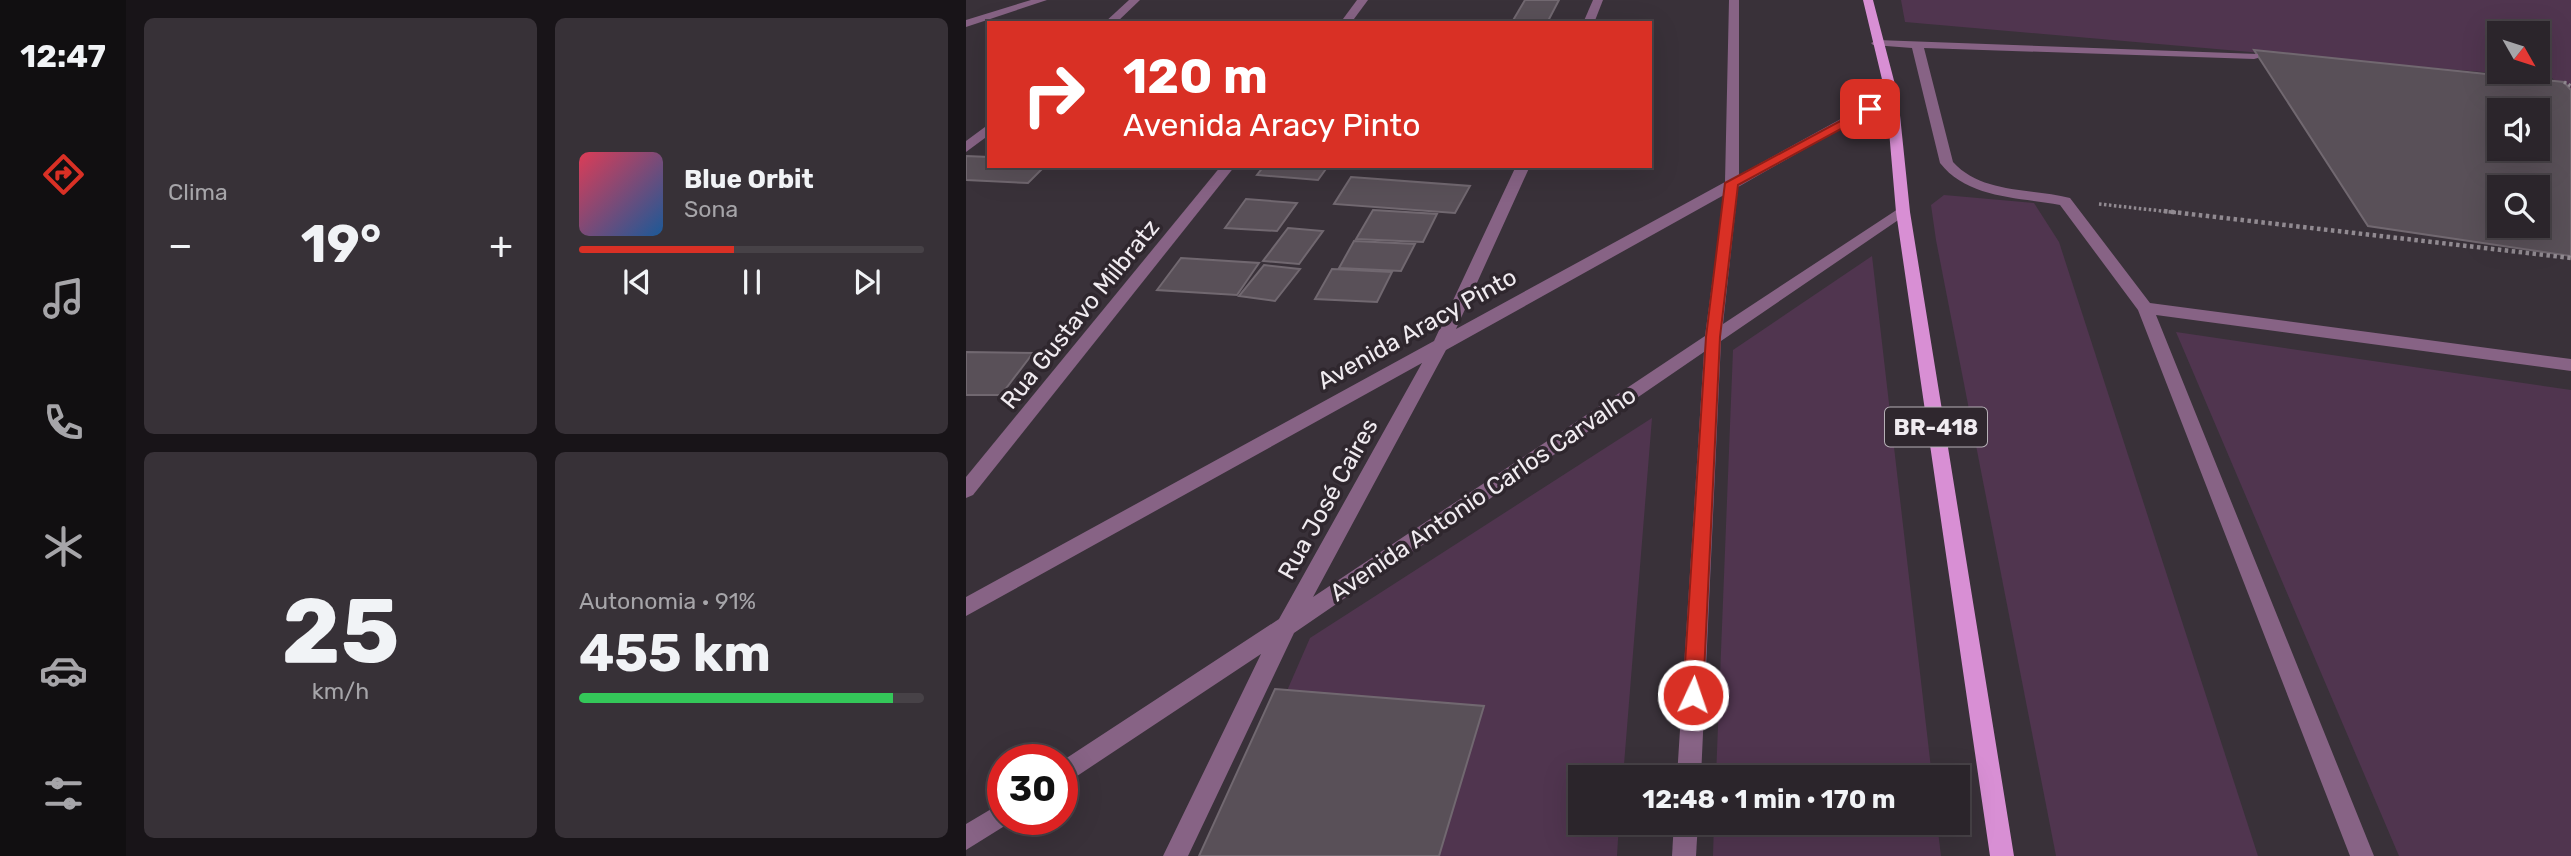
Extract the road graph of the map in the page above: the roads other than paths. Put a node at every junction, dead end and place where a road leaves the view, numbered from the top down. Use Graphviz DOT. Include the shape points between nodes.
graph roads {
  1 [pos="1042,0"];
  2 [pos="1135,0"];
  3 [pos="1363,0"];
  4 [pos="1598,0"];
  5 [pos="1734,0"];
  6 [pos="1868,0"];
  7 [pos="1111,21"];
  8 [pos="1347,21"];
  9 [pos="1589,21"];
  10 [pos="966,24"];
  11 [pos="1877,43"];
  12 [pos="1917,44"];
  13 [pos="2254,56"];
  14 [pos="1892,96"];
  15 [pos="987,130"];
  16 [pos="966,148"];
  17 [pos="1226,168"];
  18 [pos="1521,168"];
  19 [pos="1732,183"];
  20 [pos="1903,212"];
  21 [pos="2145,308"];
  22 [pos="1713,337"];
  23 [pos="1442,342"];
  24 [pos="2571,365"];
  25 [pos="966,490"];
  26 [pos="966,607"];
  27 [pos="1284,630"];
  28 [pos="1078,765"];
  29 [pos="1690,765"];
  30 [pos="987,824"];
  31 [pos="1685,835"];
  32 [pos="966,838"];
  33 [pos="1175,856"];
  34 [pos="1684,856"];
  35 [pos="2002,856"];
  36 [pos="2362,856"];
  1 -- 10 [label="street"];
  2 -- 7 [label="street"];
  3 -- 8 [label="street"];
  4 -- 9 [label="street"];
  5 -- 19 [label="street"];
  6 -- 11 [label="main road, BR-418"];
  11 -- 12 [label="street"];
  11 -- 14 [label="main road, BR-418"];
  12 -- 13 [label="street"];
  12 -- 21 [label="street" via="1947,163 1976,186 2065,201"];
  14 -- 19 [label="street, Avenida Aracy Pinto"];
  14 -- 20 [label="main road, BR-418"];
  15 -- 16 [label="street"];
  17 -- 25 [label="street, Rua Gustavo Milbratz"];
  18 -- 23 [label="street, Rua José Caires"];
  19 -- 22 [label="street"];
  19 -- 23 [label="street, Avenida Aracy Pinto"];
  20 -- 22 [label="street, Avenida Antonio Carlos Carvalho"];
  20 -- 35 [label="main road, BR-418"];
  21 -- 24 [label="street"];
  21 -- 36 [label="street"];
  22 -- 27 [label="street, Avenida Antonio Carlos Carvalho"];
  22 -- 29 [label="street"];
  23 -- 26 [label="street, Avenida Aracy Pinto"];
  23 -- 27 [label="street, Rua José Caires"];
  27 -- 28 [label="street, Avenida Antonio Carlos Carvalho"];
  27 -- 33 [label="street, Rua José Caires"];
  30 -- 32 [label="street"];
  31 -- 34 [label="street"];
}
